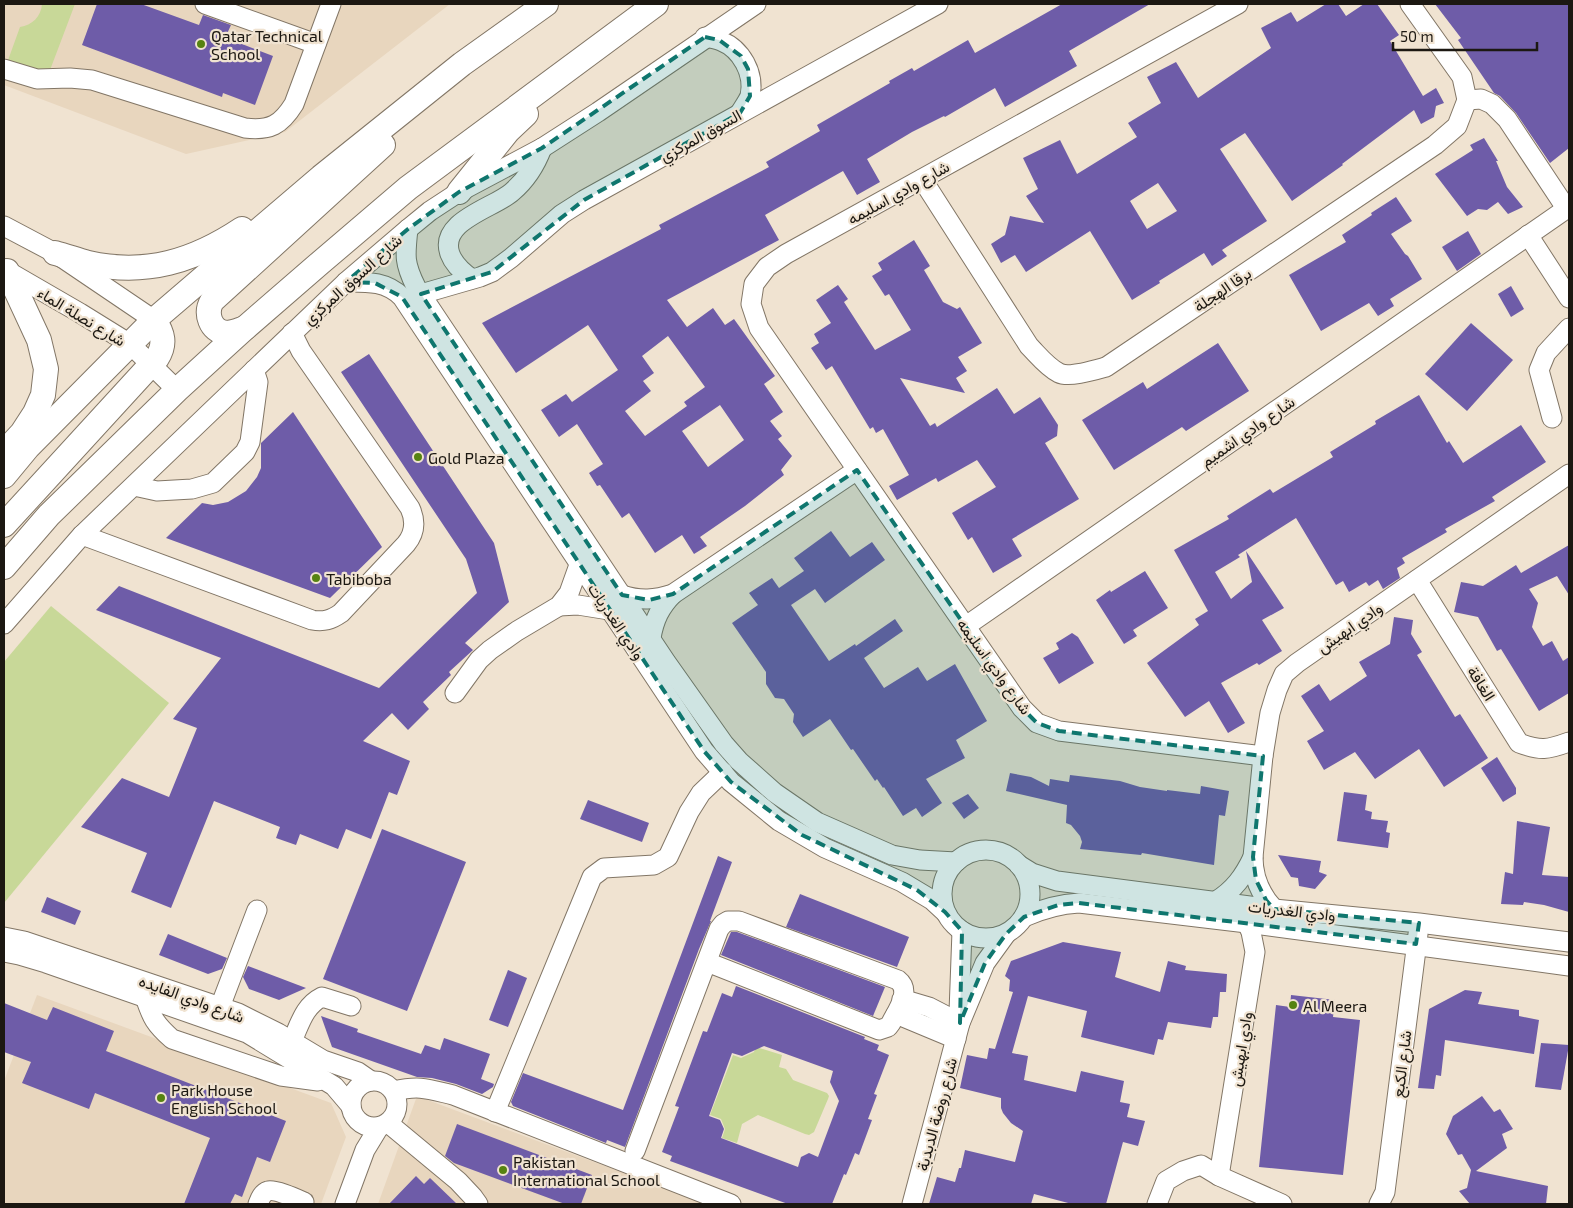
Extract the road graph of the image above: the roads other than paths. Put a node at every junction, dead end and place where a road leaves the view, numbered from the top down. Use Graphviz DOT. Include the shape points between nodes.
graph roads {
  1 [pos="205,4"];
  2 [pos="331,4"];
  3 [pos="546,4"];
  4 [pos="656,4"];
  5 [pos="756,4"];
  6 [pos="938,4"];
  7 [pos="1238,4"];
  8 [pos="1410,4"];
  9 [pos="705,37"];
  10 [pos="316,44"];
  11 [pos="462,64"];
  12 [pos="4,69"];
  13 [pos="559,75"];
  14 [pos="1467,100"];
  15 [pos="740,113"];
  16 [pos="542,148"];
  17 [pos="321,177"];
  18 [pos="922,179"];
  19 [pos="459,192"];
  20 [pos="1568,208"];
  21 [pos="4,226"];
  22 [pos="408,229"];
  23 [pos="1528,236"];
  24 [pos="55,252"];
  25 [pos="6,270"];
  26 [pos="472,279"];
  27 [pos="346,282"];
  28 [pos="421,294"];
  29 [pos="1569,298"];
  30 [pos="154,320"];
  31 [pos="245,328"];
  32 [pos="1569,328"];
  33 [pos="292,334"];
  34 [pos="130,344"];
  35 [pos="151,365"];
  36 [pos="254,370"];
  37 [pos="177,390"];
  38 [pos="1552,418"];
  39 [pos="4,453"];
  40 [pos="856,470"];
  41 [pos="1569,474"];
  42 [pos="4,476"];
  43 [pos="134,486"];
  44 [pos="4,525"];
  45 [pos="82,535"];
  46 [pos="579,565"];
  47 [pos="4,567"];
  48 [pos="1417,580"];
  49 [pos="673,594"];
  50 [pos="622,595"];
  51 [pos="559,606"];
  52 [pos="609,610"];
  53 [pos="4,624"];
  54 [pos="966,626"];
  55 [pos="651,638"];
  56 [pos="454,693"];
  57 [pos="1569,742"];
  58 [pos="1263,756"];
  59 [pos="723,772"];
  60 [pos="1253,857"];
  61 [pos="956,862"];
  62 [pos="1019,865"];
  63 [pos="1216,901"];
  64 [pos="1274,909"];
  65 [pos="257,910"];
  66 [pos="945,912"];
  67 [pos="1024,917"];
  68 [pos="1246,922"];
  69 [pos="1419,922"];
  70 [pos="962,931"];
  71 [pos="1006,934"];
  72 [pos="4,937"];
  73 [pos="1569,942"];
  74 [pos="1416,944"];
  75 [pos="4,952"];
  76 [pos="707,962"];
  77 [pos="1569,966"];
  78 [pos="145,997"];
  79 [pos="351,1006"];
  80 [pos="899,1006"];
  81 [pos="220,1007"];
  82 [pos="958,1031"];
  83 [pos="292,1041"];
  84 [pos="371,1081"];
  85 [pos="327,1082"];
  86 [pos="394,1091"];
  87 [pos="495,1112"];
  88 [pos="355,1114"];
  89 [pos="383,1125"];
  90 [pos="365,1150"];
  91 [pos="635,1151"];
  92 [pos="1219,1176"];
  93 [pos="258,1204"];
  94 [pos="303,1204"];
  95 [pos="345,1204"];
  96 [pos="478,1204"];
  97 [pos="731,1204"];
  98 [pos="912,1204"];
  99 [pos="1157,1204"];
  100 [pos="1282,1204"];
  101 [pos="1379,1204"];
  1 -- 10 [label="street"];
  2 -- 10 [label="street"];
  3 -- 11 [label="main road"];
  4 -- 13 [label="main road, شارع السوق المركزي"];
  5 -- 9 [label="street, شارع السوق المركزي"];
  6 -- 15 [label="street, السوق المركزي"];
  7 -- 18 [label="street, شارع وادي اسليمه"];
  8 -- 14 [label="street" via="1462,77"];
  9 -- 15 [label="street" via="731,46 745,62 751,82 750,96"];
  9 -- 16 [label="street, شارع السوق المركزي"];
  10 -- 12 [label="street" via="286,117 274,126 260,130 92,80 36,79"];
  11 -- 17 [label="main road"];
  11 -- 31 [label="main road" via="377,152 212,301 208,313 217,329 228,333"];
  13 -- 19 [label="main road"];
  13 -- 31 [label="main road, شارع السوق المركزي" via="408,188"];
  14 -- 18 [label="street, برقا الهجلة" via="1457,126 1435,145 1106,367 1081,373 1060,374 1029,346"];
  14 -- 20 [label="street" via="1481,98 1507,119"];
  15 -- 26 [label="street, السوق المركزي" via="584,200 562,214 492,272"];
  16 -- 19 [label="street, شارع السوق المركزي"];
  16 -- 26 [label="street" via="523,181 512,192 469,216 449,238 448,248 454,264"];
  17 -- 24 [label="main road" via="235,234 185,259 136,268 89,263"];
  17 -- 30 [label="main road"];
  18 -- 40 [label="street, شارع وادي اسليمه" via="786,254 767,268 754,284 751,304 759,328"];
  19 -- 22 [label="street, شارع السوق المركزي"];
  20 -- 23 [label="street, شارع وادي اشميم"];
  21 -- 24 [label="street"];
  22 -- 27 [label="street, شارع السوق المركزي"];
  22 -- 28 [label="street, وادي الغدريات" via="407,266"];
  23 -- 29 [label="street"];
  23 -- 54 [label="street, شارع وادي اشميم"];
  24 -- 30 [label="street"];
  25 -- 34 [label="street, شارع نصلة الماء"];
  25 -- 39 [label="main road" via="39,340 46,369 43,395 35,413"];
  26 -- 28 [label="street, السوق المركزي"];
  27 -- 33 [label="street, شارع السوق المركزي"];
  27 -- 46 [label="street, وادي الغدريات" via="381,284 402,297"];
  28 -- 50 [label="street, وادي الغدريات"];
  30 -- 34 [label="main road"];
  30 -- 35 [label="main road" via="163,342 160,354"];
  31 -- 37 [label="main road, شارع السوق المركزي"];
  32 -- 38 [label="street" via="1546,353 1539,370"];
  33 -- 36 [label="street, شارع السوق المركزي"];
  33 -- 45 [label="street" via="410,508 414,520 410,539 341,613 328,621 312,620"];
  34 -- 35 [label="street, شارع نصلة الماء"];
  34 -- 42 [label="main road" via="28,447"];
  35 -- 37 [label="street, شارع نصلة الماء"];
  35 -- 44 [label="main road"];
  36 -- 43 [label="street, شارع السوق المركزي"];
  36 -- 43 [label="street" via="258,382 250,442 245,452 213,483 192,489 157,491"];
  37 -- 47 [label="main road, شارع السوق المركزي" via="48,515"];
  40 -- 49 [label="street"];
  40 -- 54 [label="street, شارع وادي اسليمه"];
  41 -- 48 [label="street, وادي ابهيش"];
  43 -- 45 [label="street, شارع السوق المركزي"];
  45 -- 53 [label="street, شارع السوق المركزي"];
  46 -- 51 [label="street" via="569,593"];
  46 -- 52 [label="street, وادي الغدريات"];
  48 -- 57 [label="street, الغافة" via="1519,743 1537,749"];
  48 -- 58 [label="street, وادي ابهيش" via="1284,674 1270,713"];
  49 -- 50 [label="street" via="649,600"];
  49 -- 55 [label="street" via="658,614"];
  50 -- 55 [label="street, وادي الغدريات"];
  51 -- 52 [label="street" via="578,605"];
  51 -- 56 [label="street" via="490,650"];
  52 -- 59 [label="street, وادي الغدريات" via="704,751"];
  54 -- 58 [label="street, شارع وادي اسليمه" via="1022,708 1037,723 1059,731"];
  55 -- 61 [label="street, وادي الغدريات" via="724,744 775,793 818,822 892,855"];
  58 -- 60 [label="street, وادي ابهيش"];
  59 -- 66 [label="street, وادي الغدريات" via="758,805 802,835 902,882"];
  59 -- 87 [label="street" via="701,793 668,857 654,865 604,868 592,877"];
  60 -- 63 [label="street, وادي ابهيش" via="1242,878"];
  60 -- 64 [label="street, وادي ابهيش" via="1260,891"];
  61 -- 62 [label="street" via="973,852 993,850"];
  61 -- 66 [label="street" via="942,885"];
  62 -- 63 [label="street, وادي الغدريات" via="1057,881"];
  62 -- 67 [label="street" via="1030,890"];
  63 -- 64 [label="street, وادي الغدريات"];
  64 -- 69 [label="street, وادي الغدريات"];
  65 -- 81 [label="street"];
  66 -- 70 [label="street"];
  67 -- 68 [label="street, وادي الغدريات" via="1058,905 1079,904"];
  67 -- 71 [label="street"];
  68 -- 74 [label="street, وادي الغدريات"];
  68 -- 92 [label="street, وادي ابهيش" via="1255,952"];
  69 -- 73 [label="street, وادي الغدريات"];
  69 -- 74 [label="street, شارع الكبع"];
  70 -- 71 [label="street" via="979,938"];
  70 -- 82 [label="street, شارع روضة الدبدبة"];
  71 -- 82 [label="street, شارع روضة الدبدبة" via="985,963"];
  72 -- 81 [label="street, شارع وادي الفايده"];
  74 -- 77 [label="street, وادي الغدريات"];
  74 -- 101 [label="street, شارع الكبع" via="1385,1192"];
  75 -- 78 [label="street, شارع وادي الفايده"];
  76 -- 80 [label="street" via="880,1030 888,1027"];
  76 -- 80 [label="street" via="719,929 728,921 739,921 898,980 904,990"];
  76 -- 91 [label="street"];
  78 -- 85 [label="street, شارع وادي الفايده" via="247,1033"];
  78 -- 85 [label="street" via="150,1014 172,1039 281,1076"];
  79 -- 83 [label="street" via="322,997 304,1013"];
  80 -- 82 [label="street" via="929,1007"];
  81 -- 83 [label="street, شارع وادي الفايده"];
  82 -- 98 [label="street, شارع روضة الدبدبة"];
  83 -- 84 [label="street, شارع وادي الفايده" via="322,1060 358,1072"];
  84 -- 86 [label="street" via="384,1082"];
  84 -- 88 [label="street" via="358,1087 351,1099"];
  85 -- 88 [label="street, شارع وادي الفايده" via="334,1086"];
  86 -- 87 [label="street" via="427,1088"];
  86 -- 89 [label="street" via="397,1112"];
  87 -- 97 [label="street"];
  88 -- 89 [label="street" via="366,1126"];
  88 -- 90 [label="street" via="364,1134"];
  89 -- 90 [label="street"];
  89 -- 96 [label="street" via="458,1182"];
  90 -- 95 [label="street"];
  92 -- 99 [label="street" via="1201,1165 1183,1171 1166,1180"];
  92 -- 100 [label="street"];
  93 -- 94 [label="street" via="261,1197 273,1191"];
}
